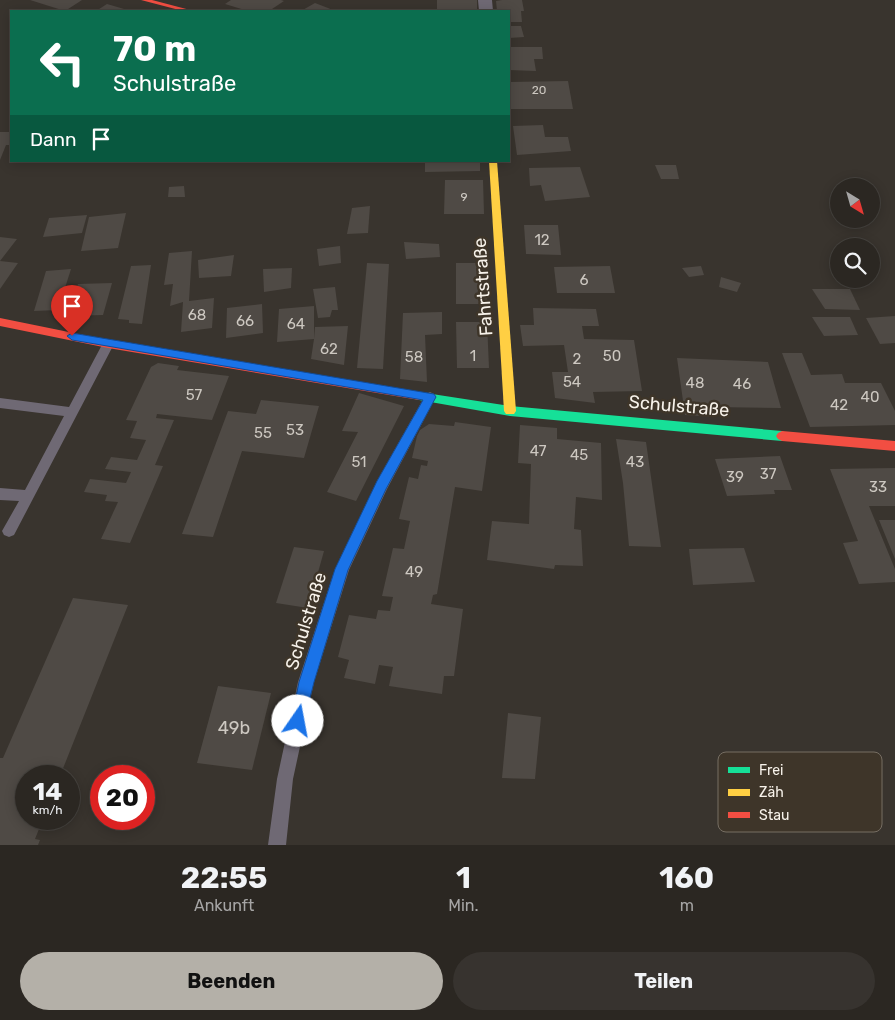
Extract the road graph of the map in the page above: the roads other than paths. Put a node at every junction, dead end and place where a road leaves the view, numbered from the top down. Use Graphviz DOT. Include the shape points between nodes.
graph roads {
  1 [pos="144,0"];
  2 [pos="187,10"];
  3 [pos="493,162"];
  4 [pos="0,322"];
  5 [pos="108,344"];
  6 [pos="430,397"];
  7 [pos="0,402"];
  8 [pos="510,410"];
  9 [pos="72,412"];
  10 [pos="895,446"];
  11 [pos="0,494"];
  12 [pos="29,496"];
  13 [pos="9,531"];
  14 [pos="277,845"];
  1 -- 2 [label="street"];
  3 -- 8 [label="street, Fahrtstraße"];
  4 -- 5 [label="street, Schulstraße"];
  5 -- 6 [label="street, Schulstraße"];
  5 -- 9 [label="lane"];
  6 -- 8 [label="street, Schulstraße"];
  6 -- 14 [label="lane, Schulstraße" via="382,485 342,569 306,682 285,779"];
  7 -- 9 [label="lane"];
  8 -- 10 [label="street, Schulstraße"];
  9 -- 12 [label="lane"];
  11 -- 12 [label="lane"];
  12 -- 13 [label="lane"];
}
